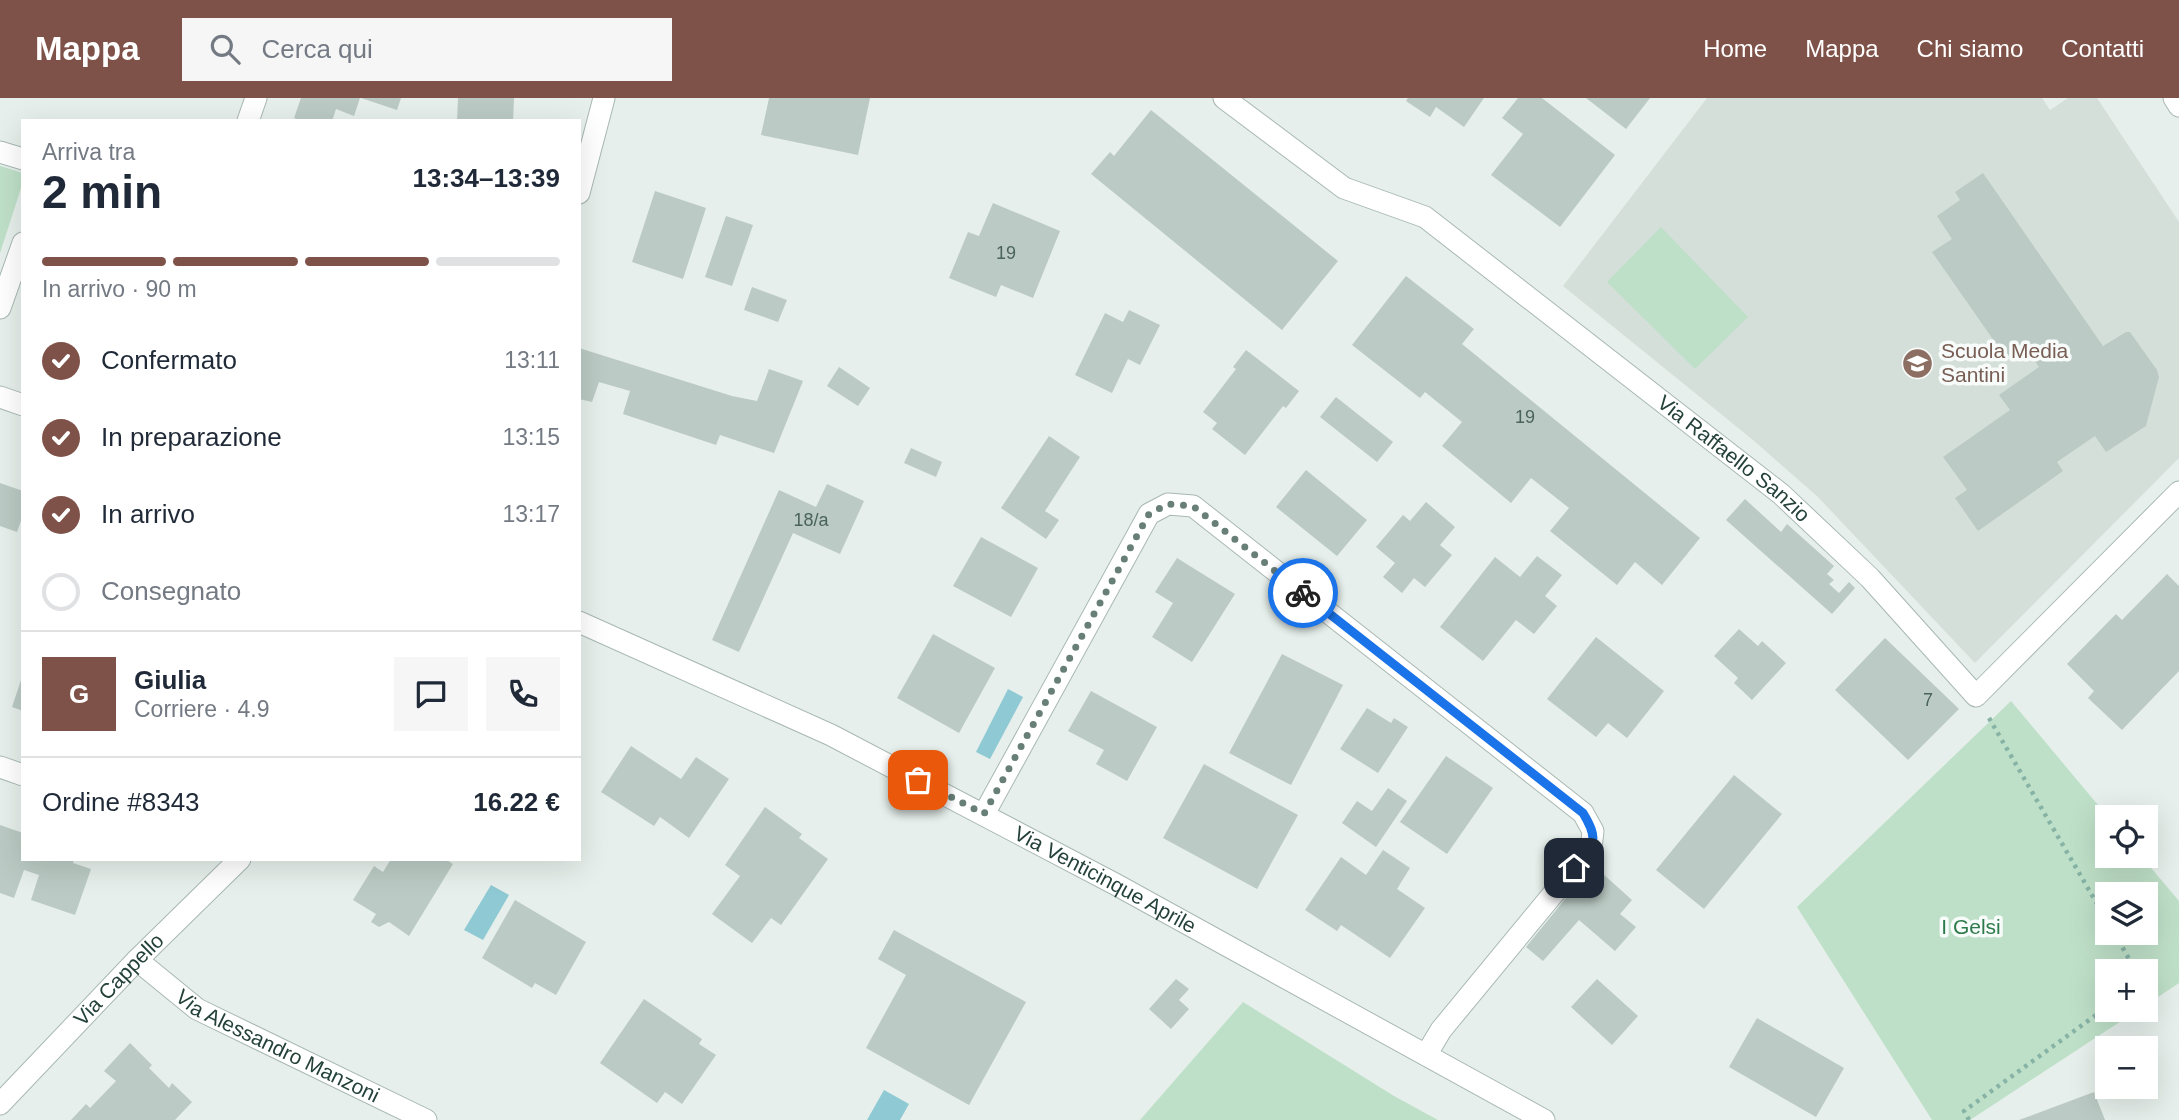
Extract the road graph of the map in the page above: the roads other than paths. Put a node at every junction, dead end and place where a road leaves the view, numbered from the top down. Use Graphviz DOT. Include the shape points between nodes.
graph roads {
  1 [pos="256,98"];
  2 [pos="604,98"];
  3 [pos="1224,98"];
  4 [pos="2174,98"];
  5 [pos="2179,106"];
  6 [pos="249,119"];
  7 [pos="0,152"];
  8 [pos="21,158"];
  9 [pos="581,185"];
  10 [pos="21,249"];
  11 [pos="0,309"];
  12 [pos="0,397"];
  13 [pos="21,404"];
  14 [pos="2179,492"];
  15 [pos="581,622"];
  16 [pos="0,767"];
  17 [pos="21,774"];
  18 [pos="984,814"];
  19 [pos="233,861"];
  20 [pos="136,960"];
  21 [pos="1426,1055"];
  22 [pos="0,1104"];
  23 [pos="426,1120"];
  24 [pos="1544,1120"];
  1 -- 6 [label="street"];
  2 -- 9 [label="street"];
  3 -- 14 [label="street, Via Raffaello Sanzio" via="1344,188 1424,217 1781,494 1870,578 1976,696"];
  4 -- 5 [label="street"];
  7 -- 8 [label="street"];
  10 -- 11 [label="street"];
  12 -- 13 [label="street"];
  15 -- 18 [label="street, Via Venticinque Aprile" via="831,735"];
  16 -- 17 [label="street"];
  18 -- 21 [label="street, Via Venticinque Aprile"];
  18 -- 21 [label="street" via="1149,514 1168,504 1193,506 1583,813 1594,831 1591,848 1441,1030"];
  19 -- 20 [label="street, Via Cappello"];
  20 -- 22 [label="street, Via Cappello"];
  20 -- 23 [label="street, Via Alessandro Manzoni" via="197,1009"];
  21 -- 24 [label="street, Via Venticinque Aprile"];
}
